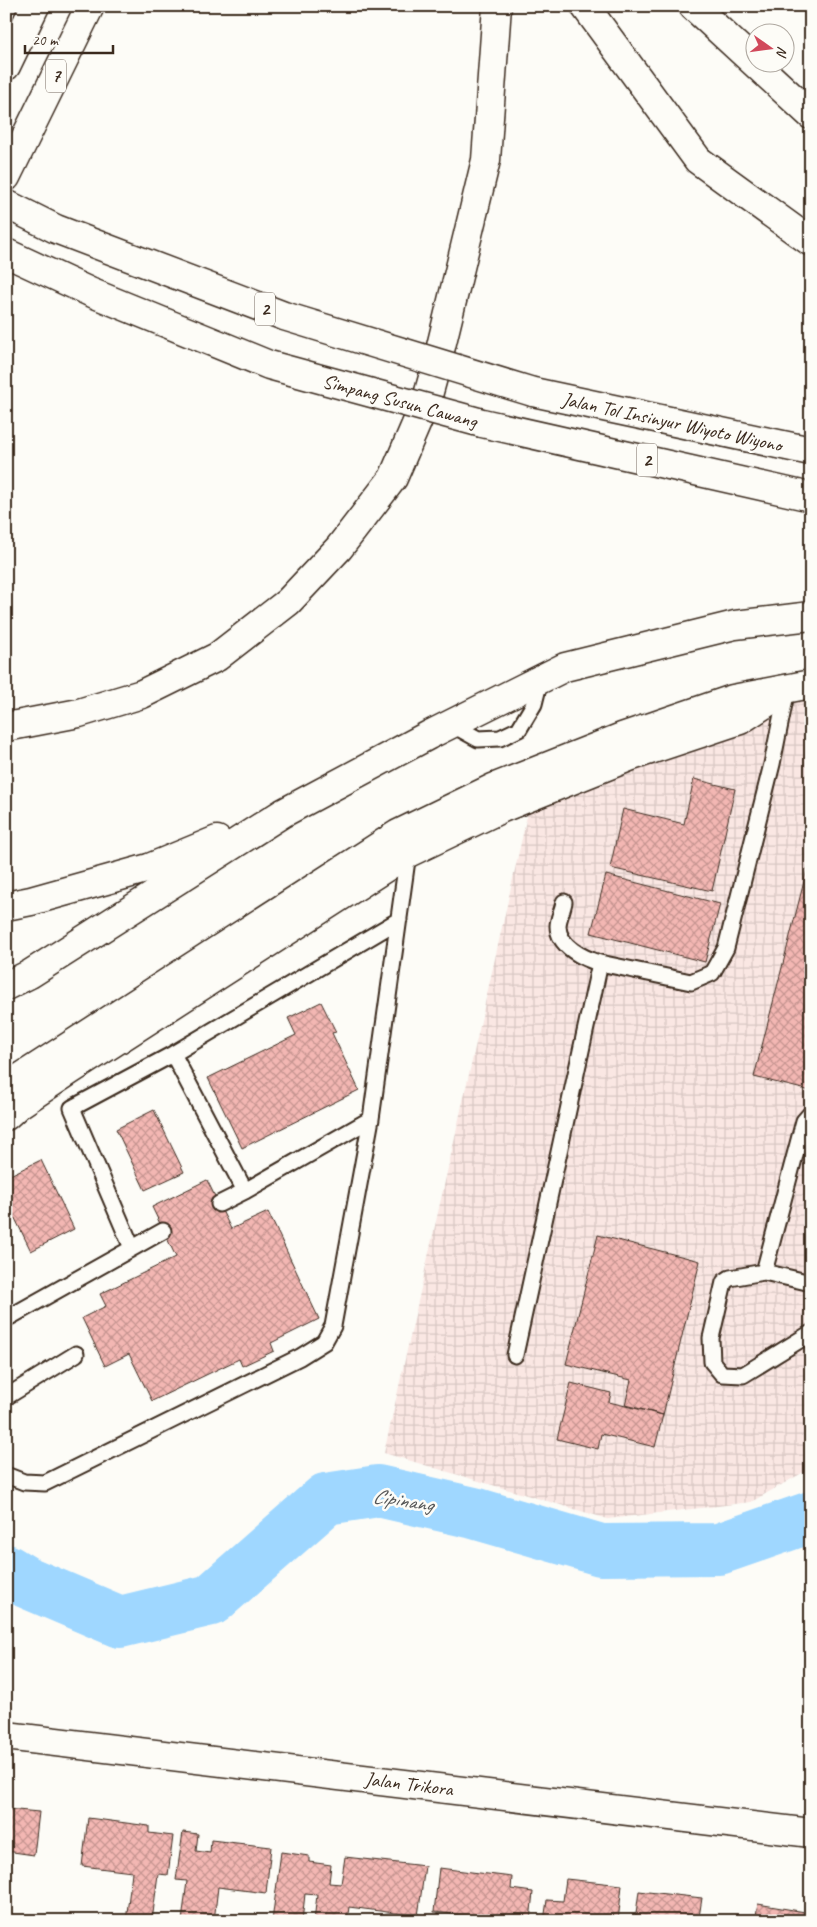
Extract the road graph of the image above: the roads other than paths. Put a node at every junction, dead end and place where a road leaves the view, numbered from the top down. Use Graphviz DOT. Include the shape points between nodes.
graph roads {
  1 [pos="35,6"];
  2 [pos="90,6"];
  3 [pos="497,6"];
  4 [pos="585,6"];
  5 [pos="693,6"];
  6 [pos="6,66"];
  7 [pos="811,115"];
  8 [pos="6,177"];
  9 [pos="6,204"];
  10 [pos="811,242"];
  11 [pos="6,253"];
  12 [pos="811,451"];
  13 [pos="811,497"];
  14 [pos="811,616"];
  15 [pos="799,687"];
  16 [pos="6,727"];
  17 [pos="283,813"];
  18 [pos="408,853"];
  19 [pos="564,902"];
  20 [pos="6,906"];
  21 [pos="399,920"];
  22 [pos="600,963"];
  23 [pos="6,986"];
  24 [pos="173,1054"];
  25 [pos="6,1087"];
  26 [pos="811,1113"];
  27 [pos="6,1116"];
  28 [pos="371,1119"];
  29 [pos="245,1191"];
  30 [pos="219,1204"];
  31 [pos="163,1231"];
  32 [pos="132,1248"];
  33 [pos="764,1272"];
  34 [pos="811,1284"];
  35 [pos="6,1318"];
  36 [pos="811,1333"];
  37 [pos="76,1354"];
  38 [pos="515,1354"];
  39 [pos="6,1397"];
  40 [pos="6,1476"];
  41 [pos="6,1736"];
  42 [pos="811,1833"];
  1 -- 6 [label="main road"];
  2 -- 8 [label="main road, 7"];
  3 -- 16 [label="main road" via="486,160 435,372 393,478 339,548 288,602 217,658 142,694 79,713"];
  4 -- 10 [label="main road" via="698,160"];
  5 -- 7 [label="main road"];
  9 -- 12 [label="main road, Jalan Tol Insinyur Wiyoto Wiyono / 2, bridge" via="56,229 284,316 533,392"];
  11 -- 13 [label="main road, Simpang Susun Cawang / 2, bridge" via="90,292 269,365 482,423"];
  14 -- 17 [label="main road" via="735,624 565,667"];
  15 -- 18 [label="main road" via="740,720 629,757 502,808"];
  15 -- 22 [label="lane" via="772,764 726,948 712,973 691,982"];
  15 -- 25 [label="main road" via="733,699 622,737 493,788 398,834"];
  17 -- 20 [label="main road" via="149,868"];
  17 -- 23 [label="main road" via="30,974"];
  18 -- 21 [label="lane"];
  18 -- 27 [label="main road" via="69,1071"];
  19 -- 22 [label="lane" via="558,926 565,945 586,959"];
  21 -- 24 [label="lane"];
  21 -- 28 [label="lane"];
  22 -- 38 [label="lane"];
  24 -- 29 [label="lane"];
  24 -- 32 [label="lane" via="72,1108"];
  26 -- 33 [label="lane" via="804,1121"];
  28 -- 29 [label="lane"];
  28 -- 40 [label="lane" via="334,1326 324,1342 300,1357 45,1483 24,1482"];
  29 -- 30 [label="lane"];
  31 -- 32 [label="lane"];
  32 -- 35 [label="lane"];
  33 -- 34 [label="lane"];
  33 -- 36 [label="lane" via="724,1282 711,1338 712,1362 722,1374 742,1374"];
  37 -- 39 [label="lane"];
  41 -- 42 [label="main road, Jalan Trikora"];
}
